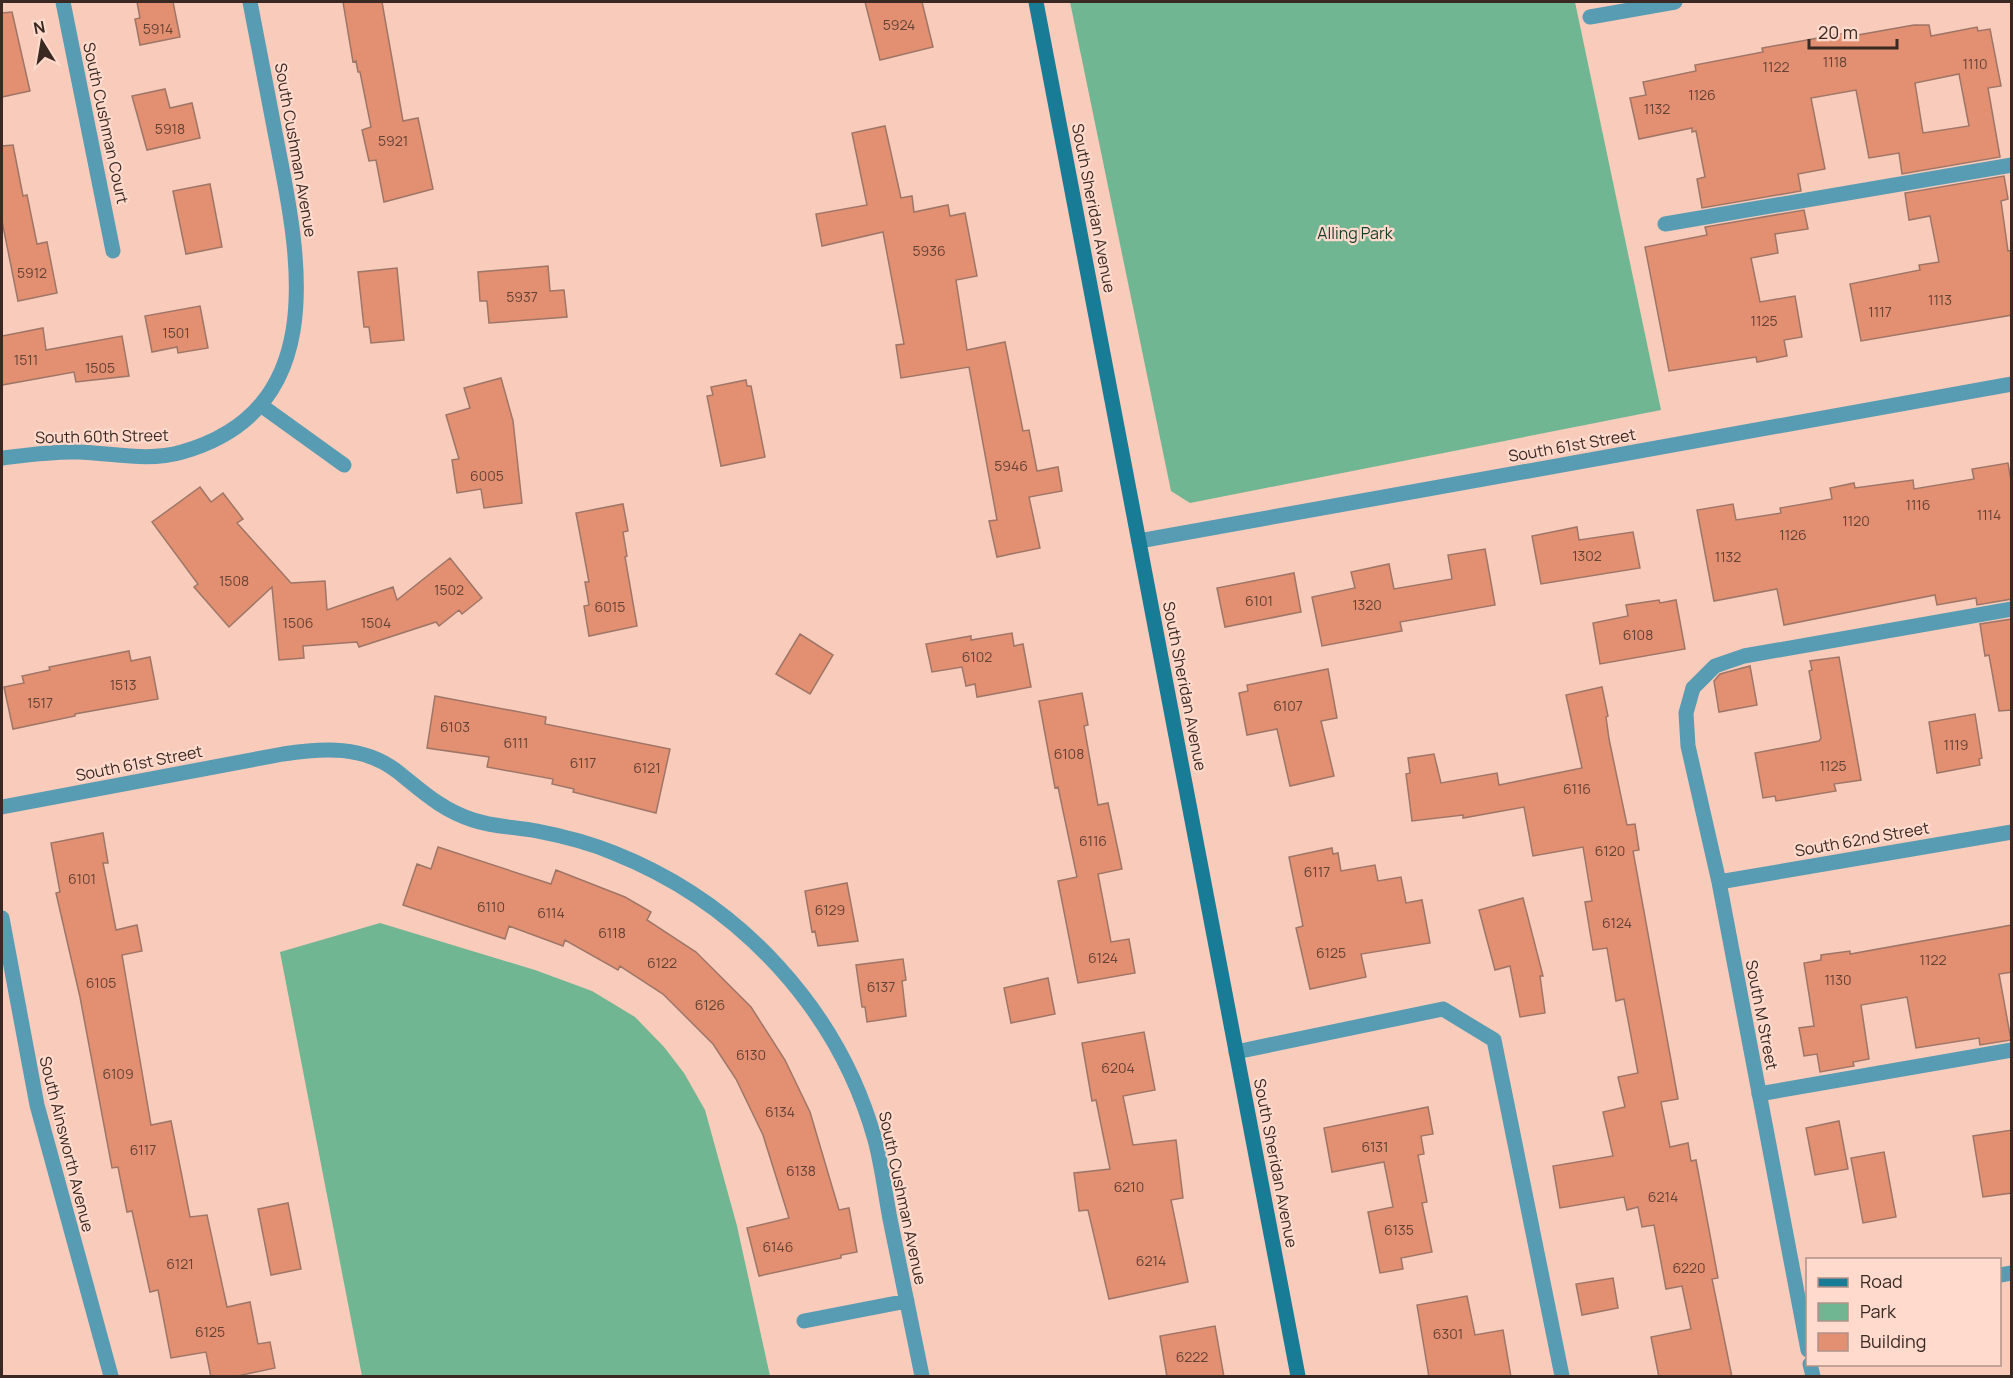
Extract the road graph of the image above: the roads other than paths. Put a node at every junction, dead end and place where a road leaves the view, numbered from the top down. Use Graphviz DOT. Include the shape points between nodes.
graph roads {
  1 [pos="63,2"];
  2 [pos="250,2"];
  3 [pos="1036,2"];
  4 [pos="1675,2"];
  5 [pos="1590,17"];
  6 [pos="2012,165"];
  7 [pos="1665,224"];
  8 [pos="113,251"];
  9 [pos="2012,384"];
  10 [pos="262,406"];
  11 [pos="2,458"];
  12 [pos="344,465"];
  13 [pos="1138,541"];
  14 [pos="2012,609"];
  15 [pos="283,754"];
  16 [pos="2,807"];
  17 [pos="2012,832"];
  18 [pos="1719,882"];
  19 [pos="2,918"];
  20 [pos="2012,1050"];
  21 [pos="1236,1052"];
  22 [pos="1759,1094"];
  23 [pos="907,1301"];
  24 [pos="1803,1307"];
  25 [pos="804,1321"];
  26 [pos="1806,1333"];
  27 [pos="111,1377"];
  28 [pos="922,1377"];
  29 [pos="1298,1377"];
  30 [pos="1562,1377"];
  1 -- 8 [label="street, South Cushman Court"];
  2 -- 10 [label="street, South Cushman Avenue" via="292,218 296,278 294,331 288,360"];
  3 -- 13 [label="street, South Sheridan Avenue"];
  4 -- 5 [label="street"];
  6 -- 7 [label="street"];
  9 -- 13 [label="street, South 61st Street"];
  10 -- 11 [label="street, South 60th Street" via="221,437 165,456 76,452"];
  10 -- 12 [label="street"];
  13 -- 21 [label="street, South Sheridan Avenue"];
  14 -- 18 [label="street, South M Street" via="1744,656 1715,666 1693,688 1686,713 1687,737"];
  15 -- 16 [label="street, South 61st Street"];
  15 -- 23 [label="street, South Cushman Avenue" via="323,748 375,758 396,770 434,803 455,814 486,824 566,838 614,853 703,900 742,930 791,980 841,1054 875,1141"];
  17 -- 18 [label="street, South 62nd Street"];
  18 -- 22 [label="street, South M Street"];
  19 -- 27 [label="street, South Ainsworth Avenue" via="37,1105"];
  20 -- 22 [label="street"];
  21 -- 29 [label="street, South Sheridan Avenue"];
  21 -- 30 [label="street" via="1443,1009 1494,1040"];
  22 -- 24 [label="street, South M Street"];
  23 -- 25 [label="street, South Cushman Avenue"];
  23 -- 28 [label="street, South Cushman Avenue"];
  24 -- 26 [label="street, South M Street"];
}
